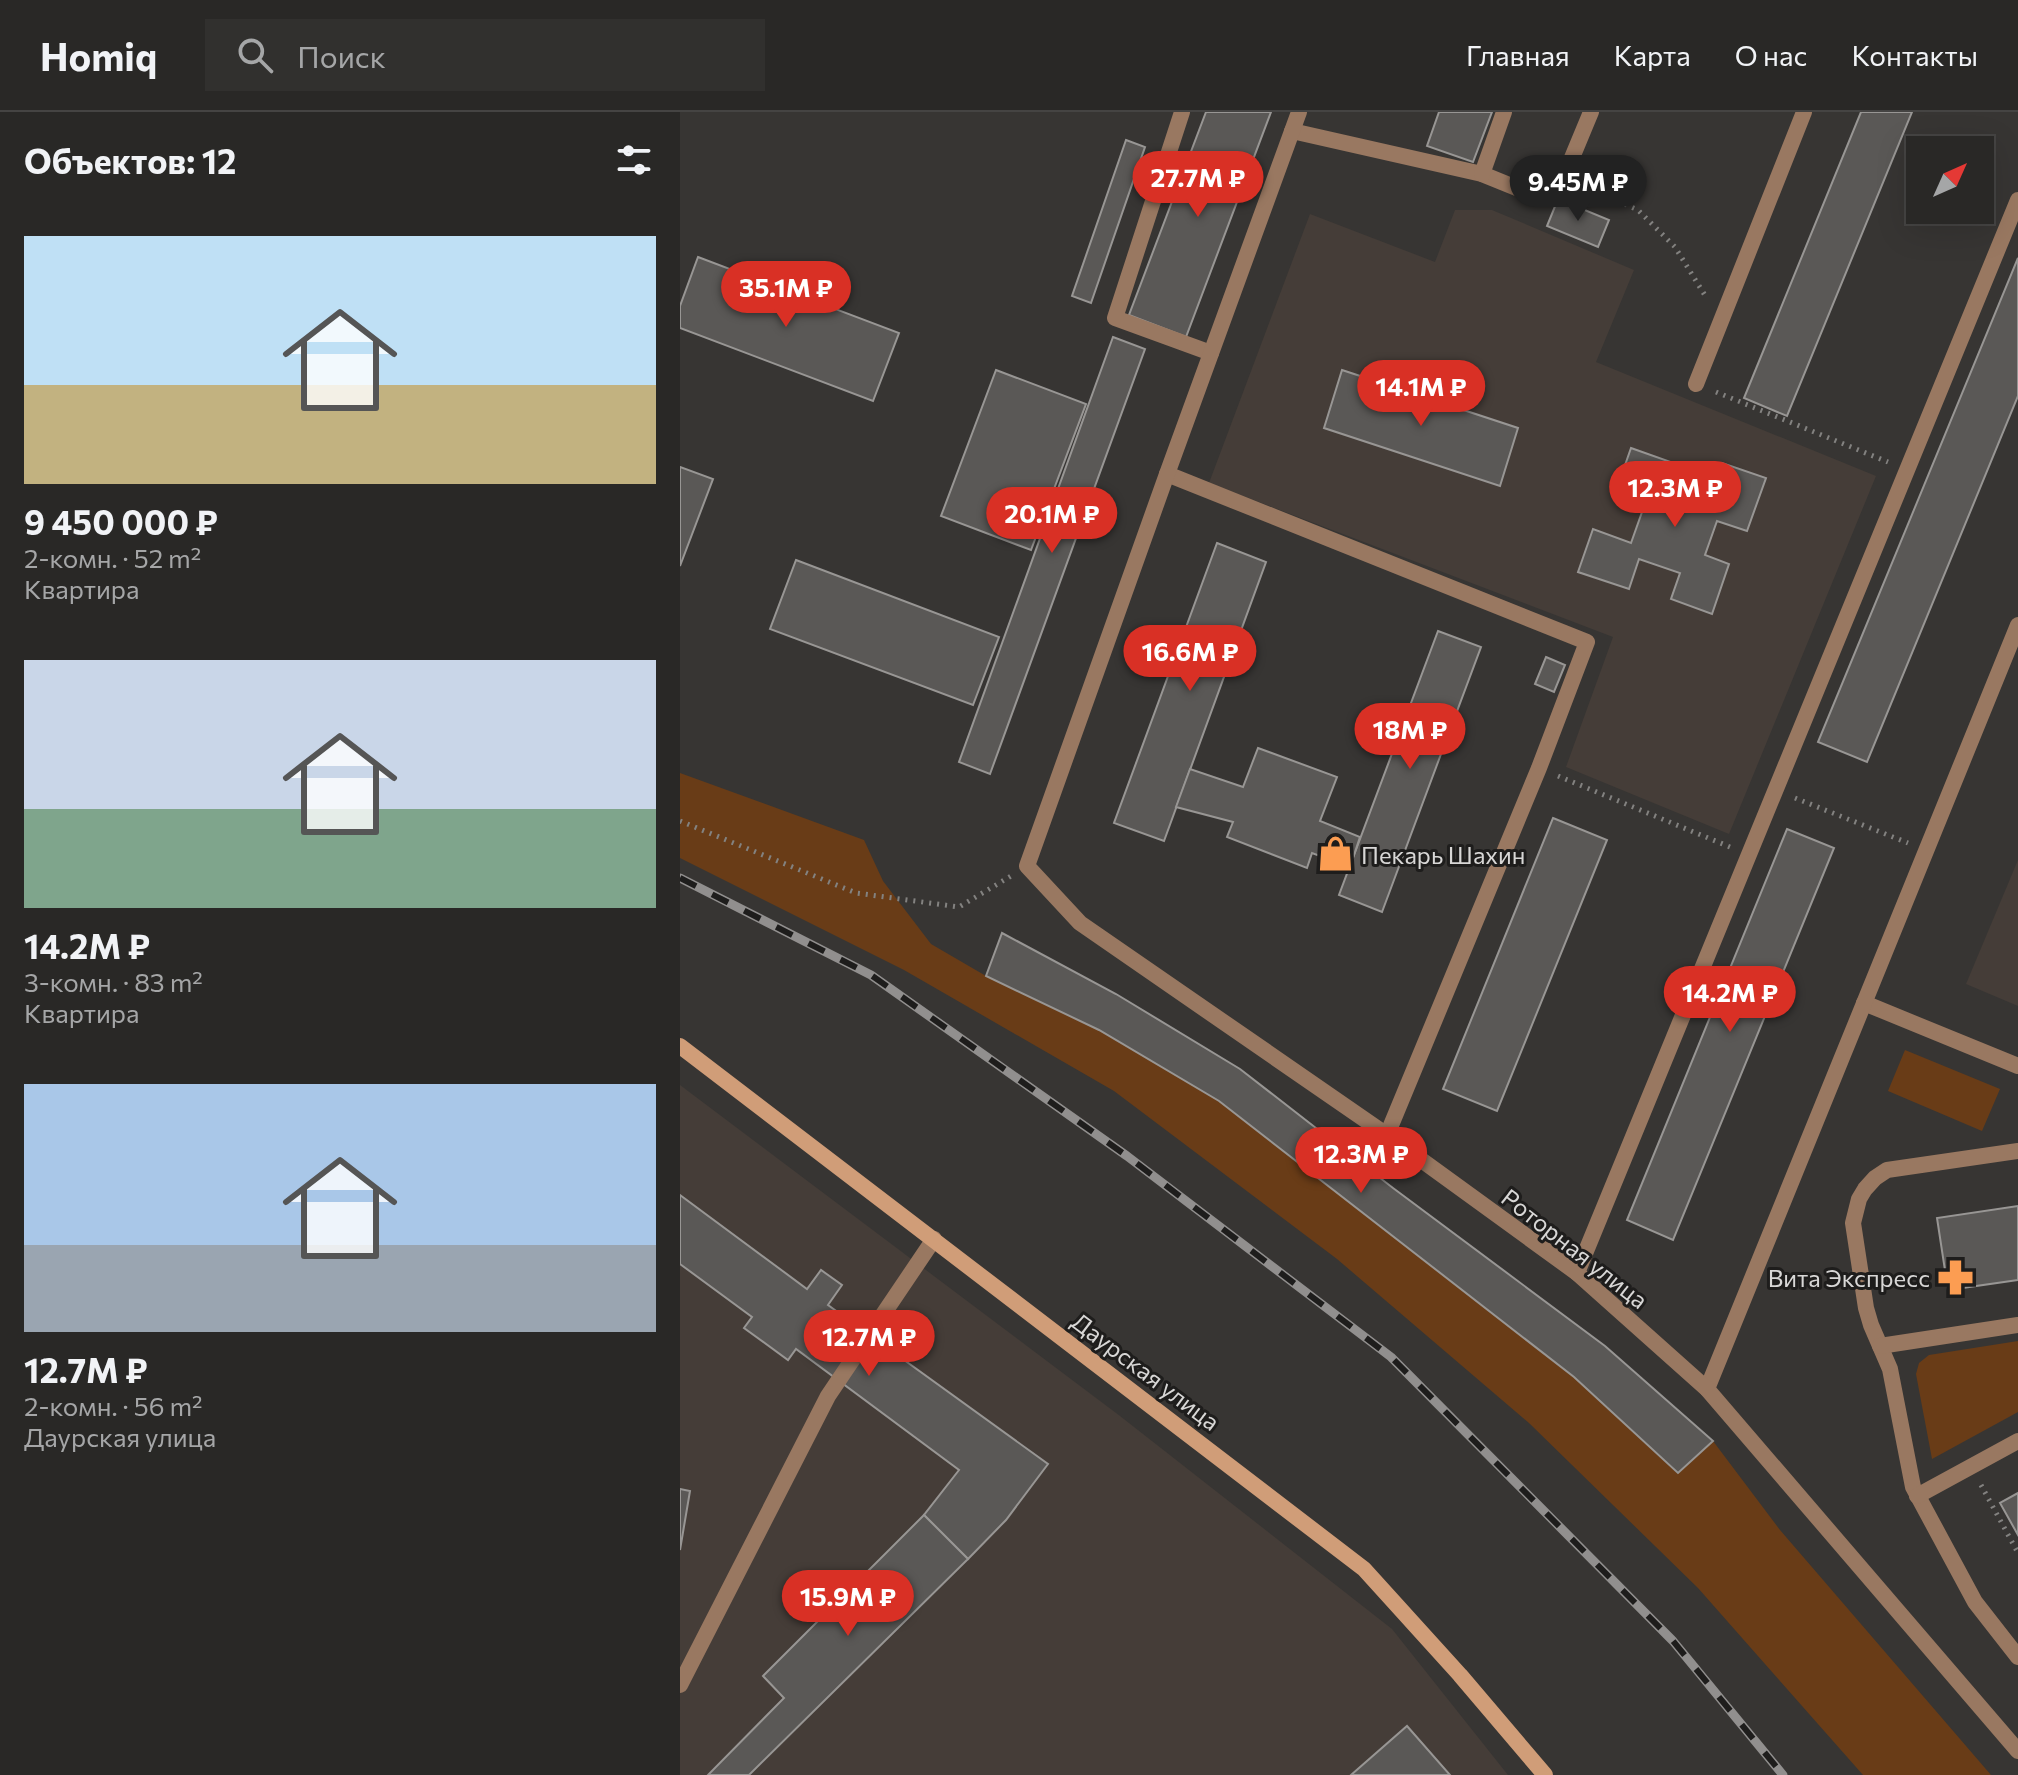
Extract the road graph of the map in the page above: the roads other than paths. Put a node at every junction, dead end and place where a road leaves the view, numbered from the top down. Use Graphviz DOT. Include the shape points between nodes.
graph roads {
  1 [pos="1182,112"];
  2 [pos="1299,112"];
  3 [pos="1504,112"];
  4 [pos="1591,112"];
  5 [pos="1804,112"];
  6 [pos="1292,131"];
  7 [pos="1482,174"];
  8 [pos="2018,200"];
  9 [pos="1211,353"];
  10 [pos="1696,384"];
  11 [pos="1167,474"];
  12 [pos="2018,625"];
  13 [pos="1864,1003"];
  14 [pos="680,1046"];
  15 [pos="2016,1061"];
  16 [pos="1387,1135"];
  17 [pos="2018,1151"];
  18 [pos="934,1239"];
  19 [pos="1577,1273"];
  20 [pos="2018,1325"];
  21 [pos="1880,1346"];
  22 [pos="1707,1389"];
  23 [pos="2018,1441"];
  24 [pos="1917,1496"];
  25 [pos="2011,1638"];
  26 [pos="2018,1657"];
  27 [pos="680,1685"];
  28 [pos="2018,1751"];
  29 [pos="1545,1775"];
  1 -- 9 [label="street" via="1115,318"];
  2 -- 6 [label="street"];
  3 -- 7 [label="street"];
  4 -- 7 [label="street" via="1564,177 1539,197"];
  5 -- 10 [label="street"];
  6 -- 7 [label="street"];
  6 -- 9 [label="street"];
  8 -- 19 [label="street"];
  9 -- 11 [label="street"];
  11 -- 16 [label="street, Роторная улица" via="1027,866 1080,923"];
  11 -- 16 [label="street" via="1587,642"];
  12 -- 13 [label="street"];
  13 -- 15 [label="street"];
  13 -- 22 [label="street"];
  14 -- 18 [label="street, Даурская улица"];
  16 -- 19 [label="street, Роторная улица"];
  17 -- 21 [label="street" via="1887,1170 1865,1189 1853,1223 1866,1308"];
  18 -- 27 [label="street" via="828,1396"];
  18 -- 29 [label="street, Даурская улица" via="1364,1569"];
  19 -- 22 [label="street, Роторная улица"];
  20 -- 21 [label="street"];
  21 -- 24 [label="street" via="1890,1369"];
  22 -- 28 [label="street, Роторная улица"];
  23 -- 24 [label="street"];
  24 -- 25 [label="street" via="1975,1602"];
  25 -- 26 [label="street"];
}
